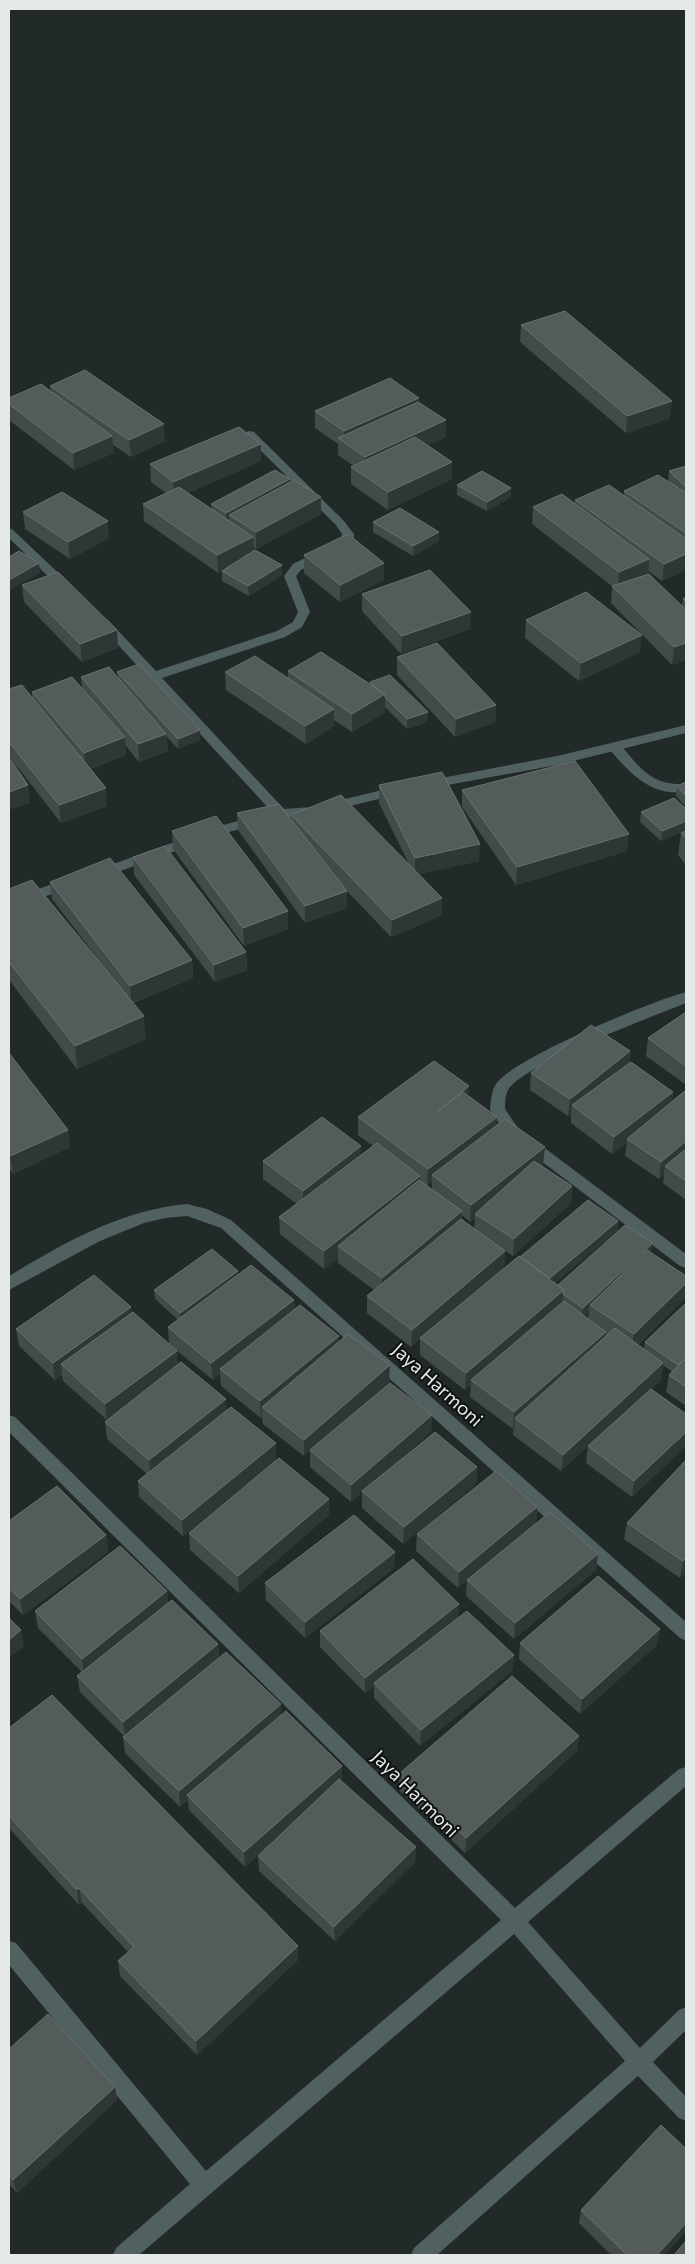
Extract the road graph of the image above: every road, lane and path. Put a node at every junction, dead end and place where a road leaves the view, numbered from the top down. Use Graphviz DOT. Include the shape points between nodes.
graph roads {
  1 [pos="250,434"];
  2 [pos="9,532"];
  3 [pos="76,596"];
  4 [pos="97,616"];
  5 [pos="155,676"];
  6 [pos="686,729"];
  7 [pos="616,748"];
  8 [pos="686,788"];
  9 [pos="281,814"];
  10 [pos="9,904"];
  11 [pos="686,997"];
  12 [pos="686,1262"];
  13 [pos="9,1284"];
  14 [pos="9,1422"];
  15 [pos="686,1633"];
  16 [pos="686,1775"];
  17 [pos="515,1921"];
  18 [pos="9,1950"];
  19 [pos="686,2017"];
  20 [pos="639,2062"];
  21 [pos="686,2111"];
  22 [pos="204,2185"];
  23 [pos="123,2255"];
  24 [pos="421,2255"];
  1 -- 5 [label="street" via="340,522 348,534 347,542 297,567 290,576 293,588 302,600 304,612 298,624 281,634"];
  2 -- 3 [label="street"];
  4 -- 5 [label="street"];
  5 -- 9 [label="street"];
  6 -- 7 [label="street"];
  7 -- 8 [label="street" via="648,782 663,788"];
  7 -- 9 [label="street" via="397,790 312,811"];
  9 -- 10 [label="street" via="178,844"];
  11 -- 12 [label="street" via="522,1070 502,1087 497,1110 513,1132"];
  13 -- 15 [label="street, Jaya Harmoni" via="68,1250 146,1215 188,1210 226,1224"];
  14 -- 17 [label="street, Jaya Harmoni"];
  16 -- 17 [label="street"];
  17 -- 20 [label="street, Jaya Harmoni"];
  17 -- 22 [label="street"];
  18 -- 22 [label="street"];
  19 -- 20 [label="street"];
  20 -- 21 [label="street, Jaya Harmoni"];
  20 -- 24 [label="street"];
  22 -- 23 [label="street"];
}
